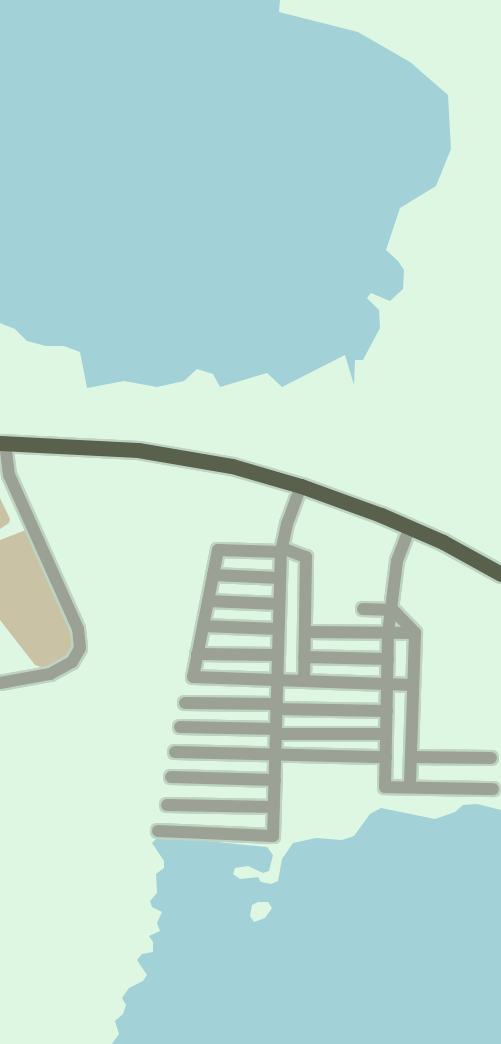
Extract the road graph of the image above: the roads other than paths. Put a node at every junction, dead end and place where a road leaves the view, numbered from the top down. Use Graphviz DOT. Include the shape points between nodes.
graph roads {
  1 [pos="2,443"];
  2 [pos="301,486"];
  3 [pos="410,526"];
  4 [pos="282,550"];
  5 [pos="501,574"];
  6 [pos="213,575"];
  7 [pos="280,578"];
  8 [pos="208,601"];
  9 [pos="279,604"];
  10 [pos="363,609"];
  11 [pos="393,610"];
  12 [pos="203,626"];
  13 [pos="278,629"];
  14 [pos="305,632"];
  15 [pos="388,633"];
  16 [pos="415,633"];
  17 [pos="197,654"];
  18 [pos="278,655"];
  19 [pos="304,657"];
  20 [pos="388,659"];
  21 [pos="277,680"];
  22 [pos="304,680"];
  23 [pos="0,683"];
  24 [pos="387,684"];
  25 [pos="413,685"];
  26 [pos="185,703"];
  27 [pos="277,706"];
  28 [pos="387,711"];
  29 [pos="180,727"];
  30 [pos="276,731"];
  31 [pos="386,734"];
  32 [pos="175,752"];
  33 [pos="275,754"];
  34 [pos="386,757"];
  35 [pos="411,757"];
  36 [pos="491,758"];
  37 [pos="171,777"];
  38 [pos="275,780"];
  39 [pos="410,787"];
  40 [pos="493,789"];
  41 [pos="167,805"];
  42 [pos="274,807"];
  43 [pos="158,831"];
  1 -- 2 [label="main road" via="138,450 232,466"];
  1 -- 23 [label="lane" via="9,475 78,629 80,648 72,662 50,674"];
  2 -- 3 [label="main road"];
  2 -- 4 [label="lane"];
  3 -- 5 [label="main road"];
  3 -- 11 [label="lane" via="397,561"];
  4 -- 6 [label="lane" via="218,550"];
  4 -- 7 [label="lane"];
  4 -- 14 [label="lane" via="306,557"];
  6 -- 7 [label="lane"];
  6 -- 8 [label="lane"];
  7 -- 9 [label="lane"];
  8 -- 9 [label="lane"];
  8 -- 12 [label="lane"];
  9 -- 13 [label="lane"];
  10 -- 11 [label="lane"];
  11 -- 15 [label="lane"];
  11 -- 16 [label="lane"];
  12 -- 13 [label="lane"];
  12 -- 17 [label="lane"];
  13 -- 18 [label="lane"];
  14 -- 15 [label="lane"];
  14 -- 19 [label="lane"];
  15 -- 16 [label="lane"];
  15 -- 20 [label="lane"];
  16 -- 25 [label="lane"];
  17 -- 18 [label="lane"];
  17 -- 21 [label="lane" via="193,677"];
  18 -- 21 [label="lane"];
  19 -- 20 [label="lane"];
  19 -- 22 [label="lane"];
  20 -- 24 [label="lane"];
  21 -- 22 [label="lane"];
  21 -- 27 [label="lane"];
  22 -- 24 [label="lane"];
  24 -- 25 [label="lane"];
  24 -- 28 [label="lane"];
  25 -- 35 [label="lane"];
  26 -- 27 [label="lane"];
  27 -- 28 [label="lane"];
  27 -- 30 [label="lane"];
  28 -- 31 [label="lane"];
  29 -- 30 [label="lane"];
  30 -- 31 [label="lane"];
  30 -- 33 [label="lane"];
  31 -- 34 [label="lane"];
  32 -- 33 [label="lane"];
  33 -- 34 [label="lane"];
  33 -- 38 [label="lane"];
  34 -- 39 [label="lane" via="385,787"];
  35 -- 36 [label="lane"];
  35 -- 39 [label="lane"];
  37 -- 38 [label="lane"];
  38 -- 42 [label="lane"];
  39 -- 40 [label="lane"];
  41 -- 42 [label="lane"];
  42 -- 43 [label="lane" via="273,836"];
}
